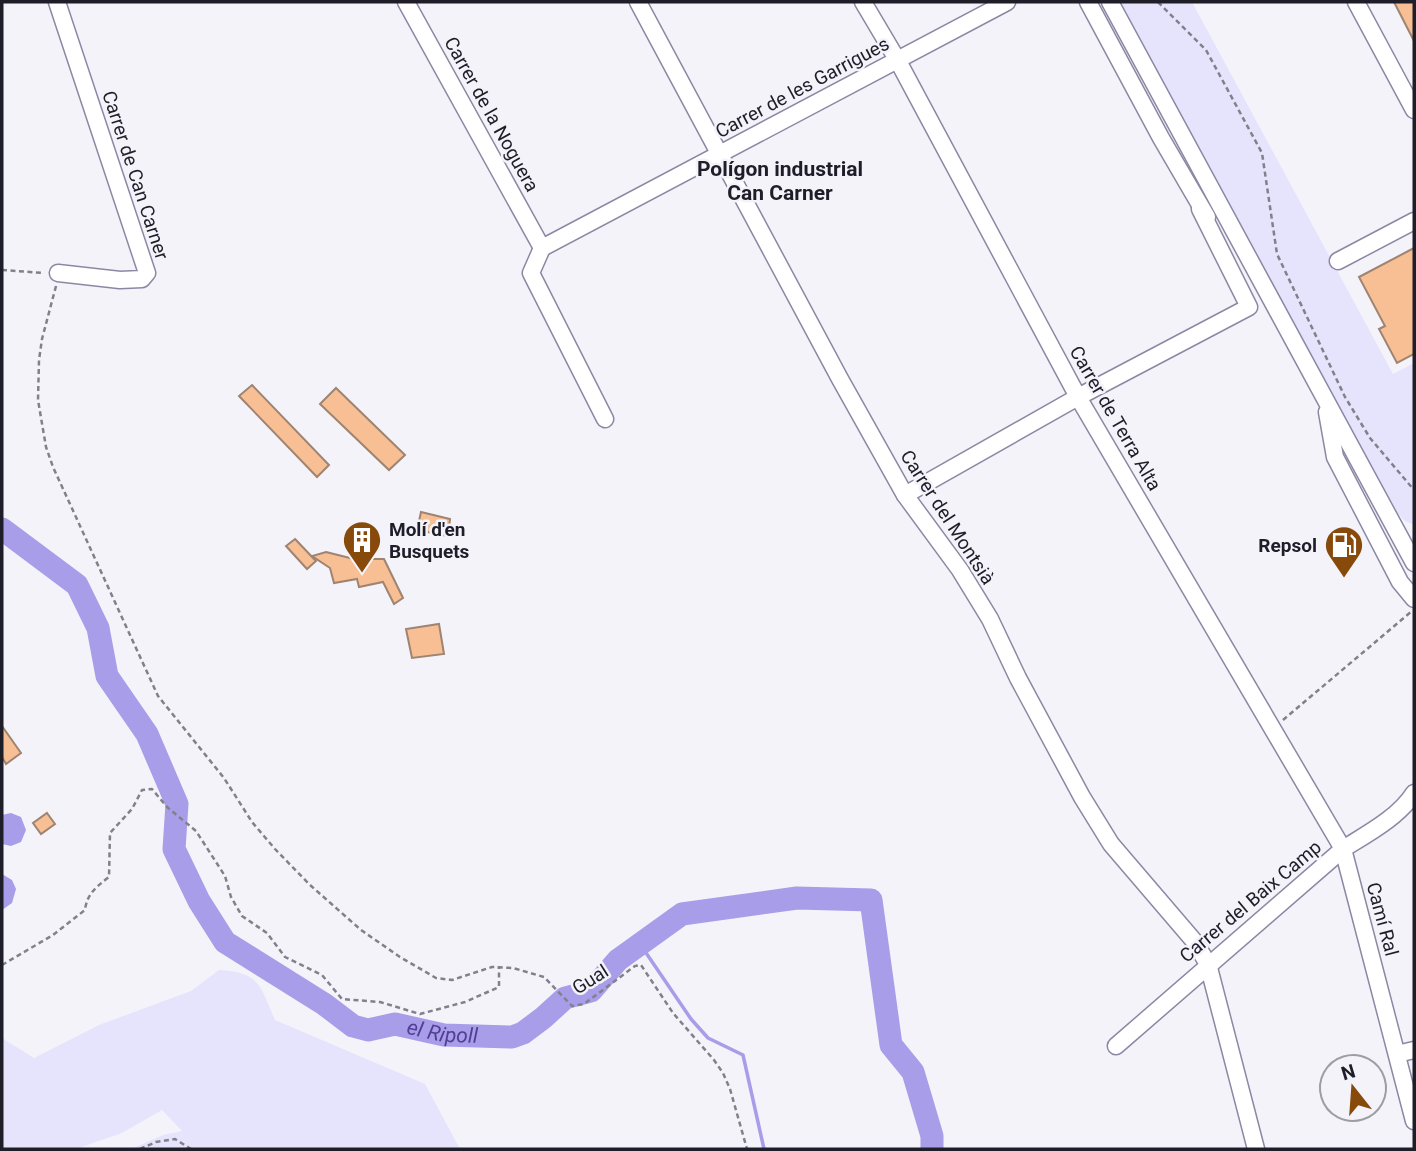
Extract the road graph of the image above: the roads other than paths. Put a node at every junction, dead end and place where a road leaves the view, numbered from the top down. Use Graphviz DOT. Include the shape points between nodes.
graph roads {
  1 [pos="58,2"];
  2 [pos="406,2"];
  3 [pos="638,2"];
  4 [pos="863,2"];
  5 [pos="1007,2"];
  6 [pos="1088,2"];
  7 [pos="1110,2"];
  8 [pos="1356,2"];
  9 [pos="898,61"];
  10 [pos="1414,110"];
  11 [pos="719,155"];
  12 [pos="1200,209"];
  13 [pos="1414,221"];
  14 [pos="541,247"];
  15 [pos="1338,261"];
  16 [pos="58,273"];
  17 [pos="1265,286"];
  18 [pos="1078,397"];
  19 [pos="1325,400"];
  20 [pos="605,419"];
  21 [pos="905,495"];
  22 [pos="1387,513"];
  23 [pos="1414,534"];
  24 [pos="1414,563"];
  25 [pos="1414,600"];
  26 [pos="1414,793"];
  27 [pos="1343,849"];
  28 [pos="1209,964"];
  29 [pos="1115,1046"];
  30 [pos="1414,1049"];
  31 [pos="1397,1054"];
  32 [pos="1414,1121"];
  33 [pos="1256,1149"];
  1 -- 16 [label="street, Carrer de Can Carner" via="147,273 142,279 125,281"];
  2 -- 14 [label="street, Carrer de la Noguera"];
  3 -- 11 [label="street, Carrer del Montsià"];
  4 -- 9 [label="street, Carrer de Terra Alta"];
  5 -- 9 [label="street, Carrer de les Garrigues"];
  6 -- 12 [label="street"];
  7 -- 17 [label="street"];
  8 -- 10 [label="street"];
  9 -- 11 [label="street, Carrer de les Garrigues"];
  9 -- 18 [label="street, Carrer de Terra Alta"];
  11 -- 14 [label="street, Carrer de les Garrigues"];
  11 -- 21 [label="street, Carrer del Montsià"];
  12 -- 17 [label="street"];
  12 -- 18 [label="street" via="1249,307"];
  13 -- 15 [label="street"];
  14 -- 20 [label="street" via="531,273"];
  17 -- 19 [label="street"];
  18 -- 21 [label="street"];
  18 -- 27 [label="street, Carrer de Terra Alta"];
  19 -- 22 [label="street"];
  19 -- 25 [label="street" via="1335,457 1400,582"];
  21 -- 28 [label="street, Carrer del Montsià" via="990,619 1111,844"];
  22 -- 23 [label="street"];
  22 -- 24 [label="street"];
  26 -- 27 [label="street, Carrer del Baix Camp" via="1388,818"];
  27 -- 28 [label="street, Carrer del Baix Camp"];
  27 -- 31 [label="street, Camí Ral"];
  28 -- 29 [label="street, Carrer del Baix Camp"];
  28 -- 33 [label="street"];
  30 -- 31 [label="street"];
  31 -- 32 [label="street, Camí Ral"];
}
